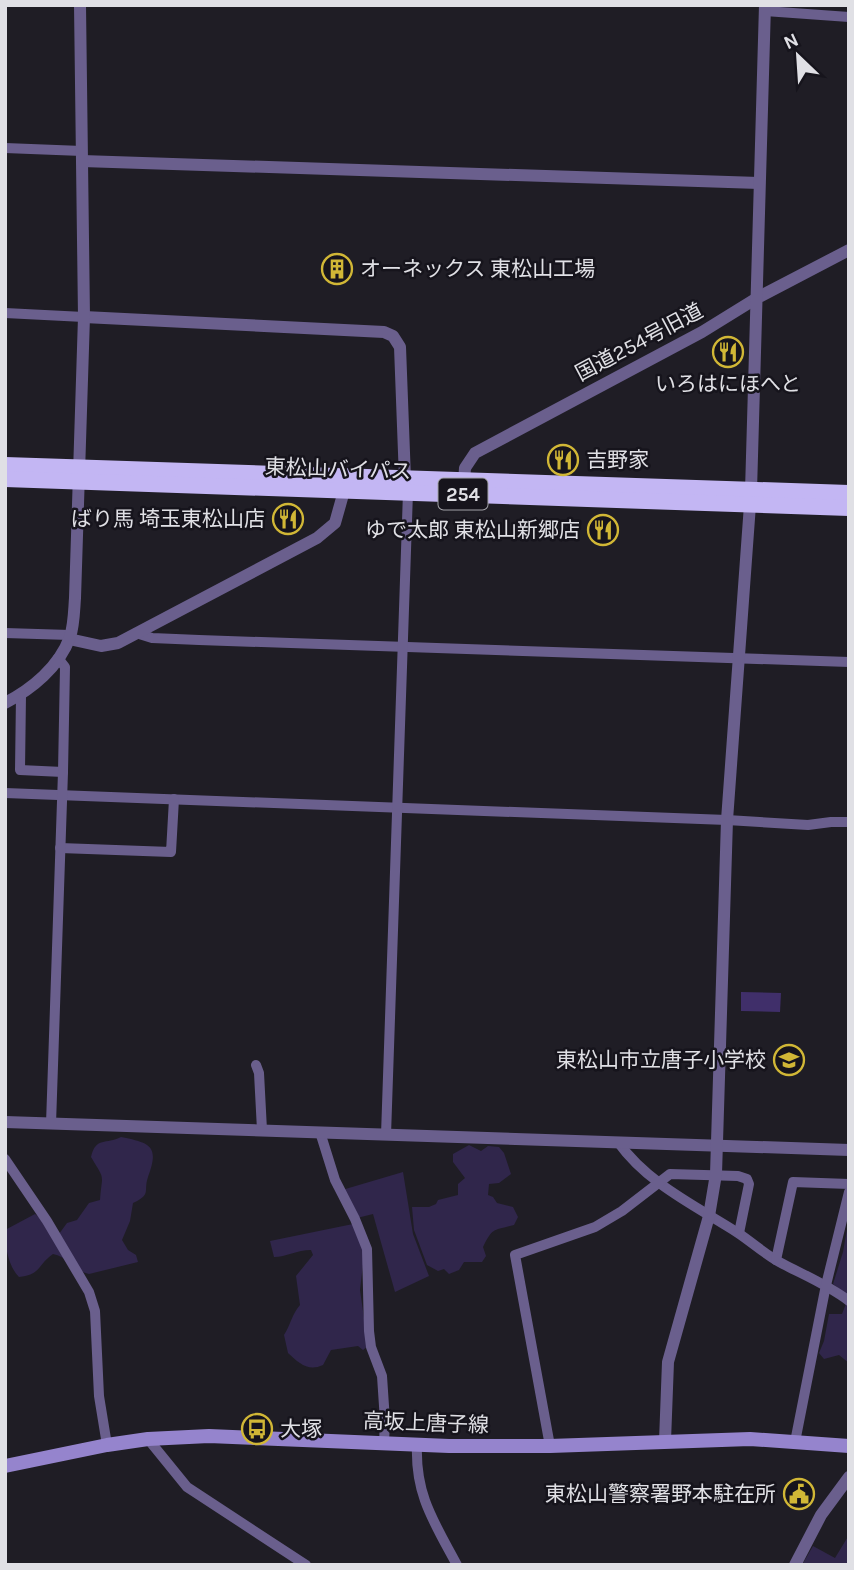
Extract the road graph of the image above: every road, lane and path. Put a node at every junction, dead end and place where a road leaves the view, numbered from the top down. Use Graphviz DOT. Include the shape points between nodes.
graph roads {
  1 [pos="80,5"];
  2 [pos="762,7"];
  3 [pos="849,17"];
  4 [pos="5,148"];
  5 [pos="82,156"];
  6 [pos="759,183"];
  7 [pos="849,250"];
  8 [pos="757,298"];
  9 [pos="5,313"];
  10 [pos="84,317"];
  11 [pos="5,465"];
  12 [pos="78,474"];
  13 [pos="5,480"];
  14 [pos="464,481"];
  15 [pos="406,485"];
  16 [pos="344,491"];
  17 [pos="849,492"];
  18 [pos="750,498"];
  19 [pos="849,508"];
  20 [pos="5,633"];
  21 [pos="135,633"];
  22 [pos="70,637"];
  23 [pos="402,646"];
  24 [pos="58,658"];
  25 [pos="737,658"];
  26 [pos="849,662"];
  27 [pos="22,695"];
  28 [pos="5,704"];
  29 [pos="64,772"];
  30 [pos="5,793"];
  31 [pos="62,796"];
  32 [pos="174,799"];
  33 [pos="397,808"];
  34 [pos="727,820"];
  35 [pos="849,822"];
  36 [pos="60,848"];
  37 [pos="256,1065"];
  38 [pos="5,1122"];
  39 [pos="51,1124"];
  40 [pos="262,1130"];
  41 [pos="320,1132"];
  42 [pos="386,1135"];
  43 [pos="618,1142"];
  44 [pos="717,1146"];
  45 [pos="849,1150"];
  46 [pos="5,1158"];
  47 [pos="716,1174"];
  48 [pos="658,1183"];
  49 [pos="849,1184"];
  50 [pos="849,1192"];
  51 [pos="709,1216"];
  52 [pos="738,1233"];
  53 [pos="776,1260"];
  54 [pos="827,1284"];
  55 [pos="849,1301"];
  56 [pos="148,1439"];
  57 [pos="665,1441"];
  58 [pos="795,1442"];
  59 [pos="384,1443"];
  60 [pos="107,1445"];
  61 [pos="417,1445"];
  62 [pos="550,1446"];
  63 [pos="849,1446"];
  64 [pos="5,1466"];
  65 [pos="849,1477"];
  66 [pos="306,1565"];
  67 [pos="457,1565"];
  68 [pos="795,1565"];
  1 -- 5 [label="street"];
  2 -- 3 [label="street"];
  2 -- 6 [label="street"];
  4 -- 5 [label="street"];
  5 -- 6 [label="street"];
  5 -- 10 [label="street"];
  6 -- 8 [label="street"];
  7 -- 8 [label="street, 国道254号旧道"];
  8 -- 14 [label="street, 国道254号旧道" via="475,453 465,468"];
  8 -- 18 [label="street"];
  9 -- 10 [label="street"];
  10 -- 12 [label="street"];
  10 -- 15 [label="street" via="393,336 400,347"];
  11 -- 12 [label="highway, 254"];
  12 -- 13 [label="highway, 254"];
  12 -- 15 [label="highway, 東松山バイパス / 254"];
  12 -- 16 [label="highway, 東松山バイパス / 254"];
  12 -- 22 [label="street"];
  14 -- 15 [label="highway, 東松山バイパス / 254"];
  14 -- 18 [label="highway, 東松山バイパス / 254"];
  15 -- 16 [label="highway, 東松山バイパス / 254"];
  15 -- 18 [label="highway, 東松山バイパス / 254"];
  15 -- 23 [label="street"];
  16 -- 21 [label="street" via="335,523 317,538"];
  17 -- 18 [label="highway, 東松山バイパス / 254"];
  18 -- 19 [label="highway, 東松山バイパス / 254"];
  18 -- 25 [label="street"];
  20 -- 22 [label="street"];
  21 -- 22 [label="street" via="110,646"];
  21 -- 23 [label="street" via="188,640"];
  22 -- 24 [label="street"];
  23 -- 25 [label="street"];
  23 -- 33 [label="street"];
  24 -- 27 [label="street"];
  24 -- 29 [label="street" via="65,667"];
  25 -- 26 [label="street"];
  25 -- 34 [label="street"];
  27 -- 28 [label="street"];
  27 -- 29 [label="street" via="20,770"];
  29 -- 31 [label="street"];
  30 -- 31 [label="street"];
  31 -- 32 [label="street"];
  31 -- 36 [label="street"];
  32 -- 33 [label="street"];
  32 -- 36 [label="street" via="171,852"];
  33 -- 34 [label="street"];
  33 -- 42 [label="street"];
  34 -- 35 [label="street" via="808,825"];
  34 -- 44 [label="street"];
  36 -- 39 [label="street"];
  37 -- 40 [label="street"];
  38 -- 39 [label="street"];
  39 -- 40 [label="street"];
  40 -- 41 [label="street"];
  41 -- 42 [label="street"];
  41 -- 59 [label="street" via="335,1180 367,1249 369,1331 382,1376"];
  42 -- 43 [label="street"];
  43 -- 44 [label="street"];
  43 -- 48 [label="street"];
  44 -- 45 [label="street"];
  44 -- 47 [label="street"];
  46 -- 60 [label="street" via="89,1292 95,1311 99,1396"];
  47 -- 48 [label="street" via="670,1174"];
  47 -- 51 [label="street"];
  47 -- 52 [label="street" via="738,1176 749,1184"];
  48 -- 51 [label="street"];
  48 -- 62 [label="street" via="595,1227 515,1255"];
  49 -- 53 [label="street" via="793,1182"];
  50 -- 54 [label="street"];
  51 -- 52 [label="street"];
  51 -- 57 [label="street" via="668,1362"];
  52 -- 53 [label="street"];
  53 -- 54 [label="street"];
  54 -- 55 [label="street"];
  54 -- 58 [label="street"];
  56 -- 59 [label="main road, 高坂上唐子線" via="209,1436"];
  56 -- 60 [label="main road, 高坂上唐子線"];
  56 -- 66 [label="street" via="187,1487"];
  57 -- 58 [label="main road, 高坂上唐子線"];
  57 -- 62 [label="main road, 高坂上唐子線"];
  58 -- 63 [label="main road, 高坂上唐子線"];
  59 -- 61 [label="main road, 高坂上唐子線"];
  60 -- 64 [label="main road, 高坂上唐子線"];
  61 -- 62 [label="main road, 高坂上唐子線"];
  61 -- 67 [label="street" via="419,1485"];
  65 -- 68 [label="street" via="821,1515"];
}
